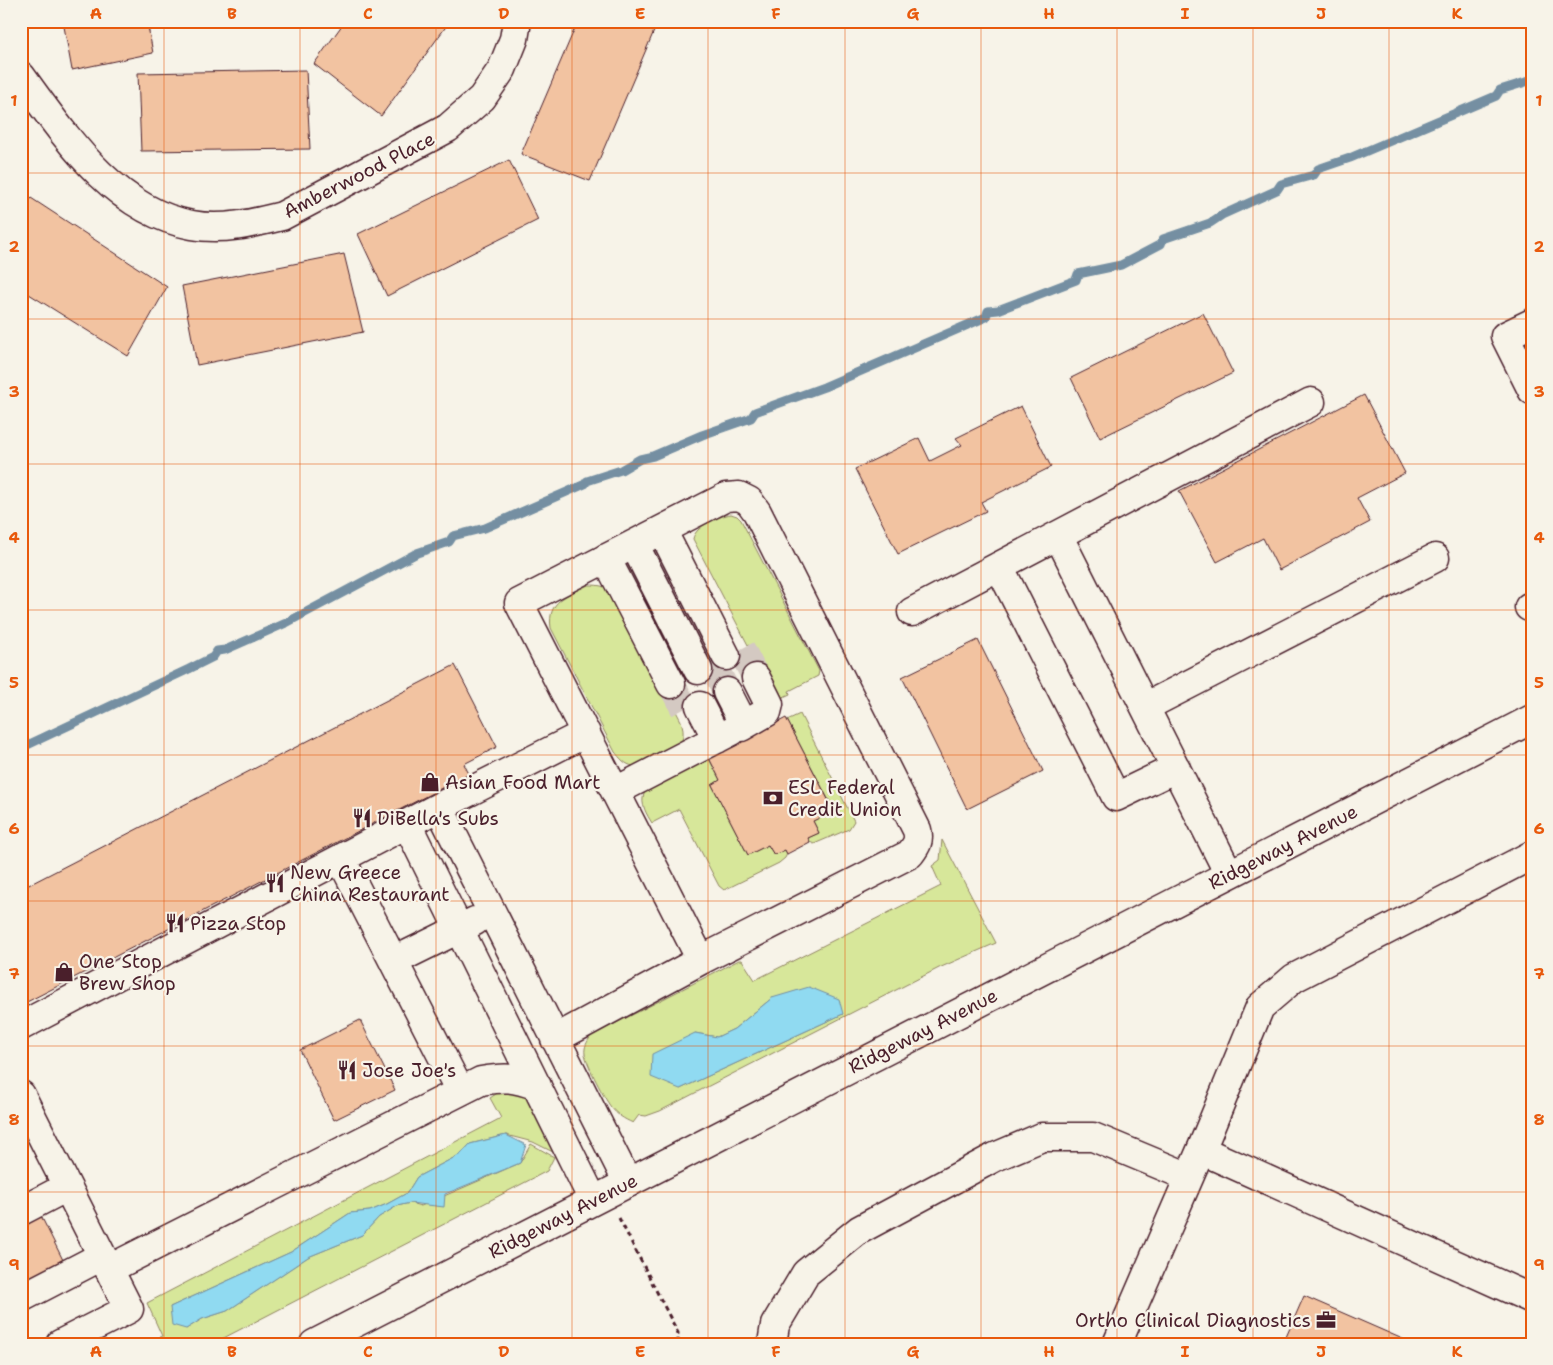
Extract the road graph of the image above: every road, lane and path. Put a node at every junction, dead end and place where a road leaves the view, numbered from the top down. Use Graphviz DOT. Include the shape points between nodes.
graph roads {
  1 [pos="517,21"];
  2 [pos="21,76"];
  3 [pos="1532,323"];
  4 [pos="1532,390"];
  5 [pos="1311,402"];
  6 [pos="1058,536"];
  7 [pos="640,540"];
  8 [pos="1435,558"];
  9 [pos="999,566"];
  10 [pos="912,612"];
  11 [pos="1145,707"];
  12 [pos="1532,719"];
  13 [pos="732,731"];
  14 [pos="586,733"];
  15 [pos="1176,768"];
  16 [pos="616,791"];
  17 [pos="439,807"];
  18 [pos="407,824"];
  19 [pos="1532,855"];
  20 [pos="341,858"];
  21 [pos="1229,874"];
  22 [pos="492,912"];
  23 [pos="459,929"];
  24 [pos="701,960"];
  25 [pos="394,961"];
  26 [pos="21,1026"];
  27 [pos="555,1039"];
  28 [pos="537,1086"];
  29 [pos="460,1091"];
  30 [pos="21,1095"];
  31 [pos="1201,1150"];
  32 [pos="1189,1177"];
  33 [pos="63,1179"];
  34 [pos="21,1190"];
  35 [pos="609,1192"];
  36 [pos="21,1211"];
  37 [pos="105,1263"];
  38 [pos="21,1298"];
  39 [pos="1532,1299"];
  40 [pos="60,1344"];
  41 [pos="314,1344"];
  42 [pos="678,1344"];
  43 [pos="772,1344"];
  44 [pos="1117,1344"];
  1 -- 2 [label="main road, Amberwood Place" via="514,39 502,69 482,98 448,128 282,216 224,226 194,226 167,219 139,205 110,184 74,147"];
  3 -- 4 [label="main road" via="1505,336"];
  5 -- 6 [label="main road"];
  6 -- 9 [label="main road"];
  6 -- 11 [label="main road"];
  7 -- 7 [label="main road" via="705,666"];
  7 -- 14 [label="main road" via="519,603"];
  7 -- 24 [label="main road" via="726,497 739,496 749,501 919,837 910,854"];
  8 -- 11 [label="main road"];
  9 -- 10 [label="main road"];
  9 -- 15 [label="main road" via="1116,797"];
  11 -- 15 [label="main road"];
  12 -- 21 [label="main road, Ridgeway Avenue"];
  13 -- 13 [label="main road" via="721,696 769,704 767,712"];
  13 -- 16 [label="main road"];
  14 -- 16 [label="main road"];
  14 -- 17 [label="main road"];
  15 -- 21 [label="main road"];
  16 -- 24 [label="main road"];
  17 -- 18 [label="main road"];
  17 -- 22 [label="main road"];
  18 -- 20 [label="main road"];
  18 -- 23 [label="main road"];
  19 -- 31 [label="main road" via="1294,978 1260,1007"];
  20 -- 25 [label="main road"];
  20 -- 26 [label="main road"];
  21 -- 35 [label="main road, Ridgeway Avenue"];
  22 -- 23 [label="main road"];
  22 -- 27 [label="main road"];
  23 -- 25 [label="main road"];
  23 -- 28 [label="main road"];
  24 -- 27 [label="main road"];
  25 -- 29 [label="main road"];
  27 -- 35 [label="main road"];
  28 -- 29 [label="main road" via="516,1078 498,1078 480,1081"];
  28 -- 35 [label="main road"];
  29 -- 37 [label="main road"];
  30 -- 33 [label="main road"];
  31 -- 32 [label="main road"];
  31 -- 39 [label="main road"];
  32 -- 43 [label="main road" via="1093,1137 1042,1137 995,1157 859,1230 806,1273 775,1325"];
  32 -- 44 [label="main road"];
  33 -- 34 [label="main road"];
  33 -- 36 [label="main road"];
  33 -- 37 [label="main road"];
  35 -- 41 [label="main road, Ridgeway Avenue"];
  35 -- 42 [label="path" via="678,1333"];
  37 -- 38 [label="main road"];
  37 -- 40 [label="main road" via="129,1309"];
}
